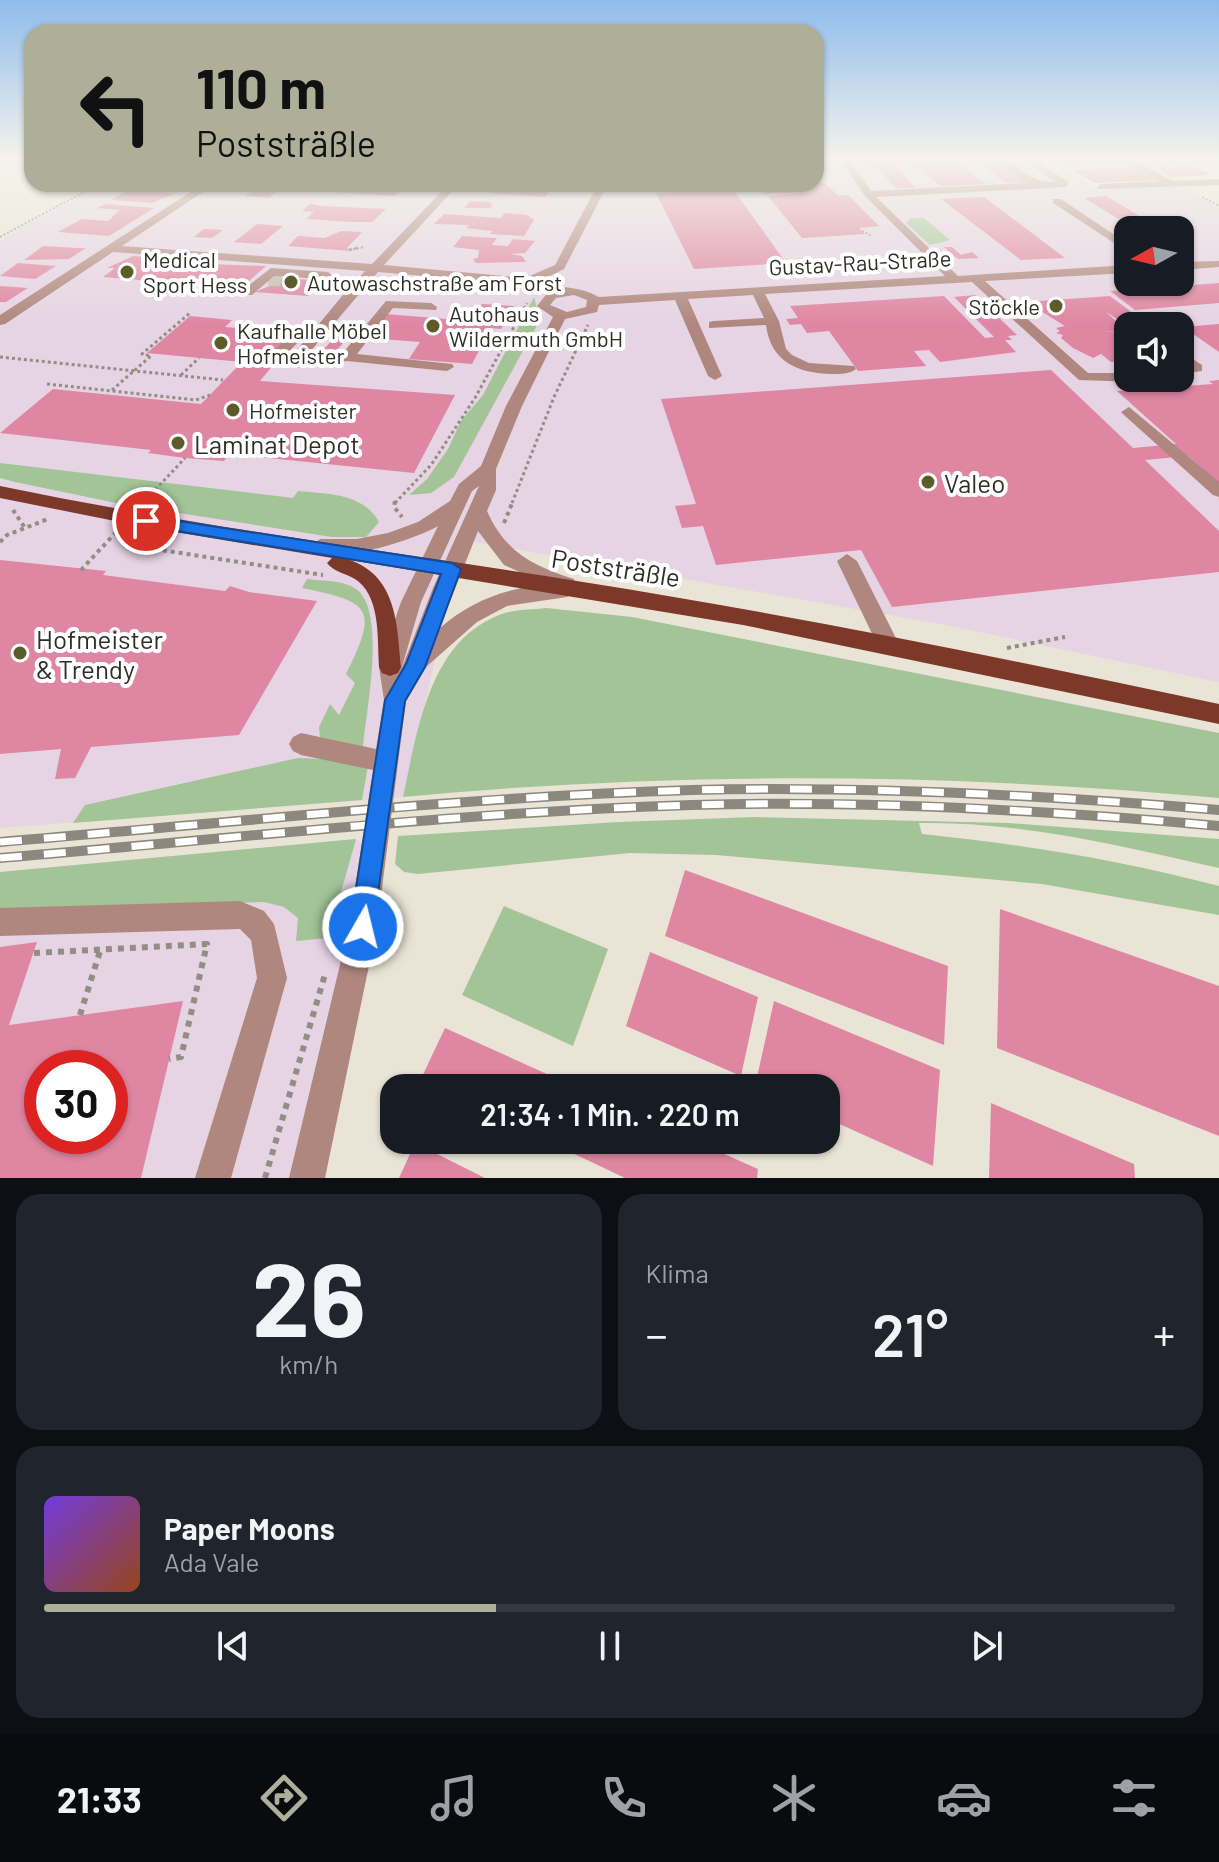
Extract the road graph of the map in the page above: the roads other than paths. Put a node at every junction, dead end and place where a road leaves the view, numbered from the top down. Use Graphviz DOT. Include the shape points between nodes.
graph roads {
  1 [pos="164,215"];
  2 [pos="425,215"];
  3 [pos="587,215"];
  4 [pos="889,215"];
  5 [pos="1078,215"];
  6 [pos="1114,240"];
  7 [pos="114,249"];
  8 [pos="1219,264"];
  9 [pos="1194,265"];
  10 [pos="376,267"];
  11 [pos="1114,270"];
  12 [pos="977,280"];
  13 [pos="957,281"];
  14 [pos="527,282"];
  15 [pos="336,285"];
  16 [pos="356,288"];
  17 [pos="322,290"];
  18 [pos="248,292"];
  19 [pos="559,292"];
  20 [pos="758,292"];
  21 [pos="680,296"];
  22 [pos="595,301"];
  23 [pos="431,307"];
  24 [pos="561,315"];
  25 [pos="0,321"];
  26 [pos="772,321"];
  27 [pos="714,325"];
  28 [pos="317,334"];
  29 [pos="347,357"];
  30 [pos="274,359"];
  31 [pos="447,367"];
  32 [pos="849,369"];
  33 [pos="715,376"];
  34 [pos="1114,378"];
  35 [pos="1129,412"];
  36 [pos="488,469"];
  37 [pos="1219,491"];
  38 [pos="0,492"];
  39 [pos="457,503"];
  40 [pos="477,510"];
  41 [pos="240,538"];
  42 [pos="270,543"];
  43 [pos="847,561"];
  44 [pos="426,566"];
  45 [pos="452,569"];
  46 [pos="583,589"];
  47 [pos="889,646"];
  48 [pos="390,667"];
  49 [pos="415,667"];
  50 [pos="395,700"];
  51 [pos="1219,714"];
  52 [pos="301,744"];
  53 [pos="387,761"];
  54 [pos="0,922"];
  55 [pos="213,1178"];
  56 [pos="307,1178"];
  1 -- 7 [label="street"];
  2 -- 10 [label="street"];
  3 -- 14 [label="street" via="560,267"];
  4 -- 13 [label="street"];
  5 -- 6 [label="street"];
  7 -- 10 [label="street, Gustav-Rau-Straße"];
  7 -- 25 [label="street"];
  8 -- 9 [label="street"];
  10 -- 14 [label="street, Gustav-Rau-Straße"];
  10 -- 16 [label="street"];
  11 -- 12 [label="street, Gustav-Rau-Straße"];
  12 -- 13 [label="street, Gustav-Rau-Straße"];
  12 -- 34 [label="street" via="1084,377"];
  13 -- 20 [label="street, Gustav-Rau-Straße"];
  14 -- 19 [label="street, Gustav-Rau-Straße"];
  15 -- 16 [label="street"];
  15 -- 17 [label="street"];
  15 -- 18 [label="street" via="328,276 271,272"];
  16 -- 28 [label="street"];
  19 -- 22 [label="street, Gustav-Rau-Straße" via="582,293"];
  19 -- 24 [label="street" via="546,298 543,306"];
  20 -- 21 [label="street, Gustav-Rau-Straße"];
  20 -- 26 [label="street"];
  21 -- 22 [label="street, Gustav-Rau-Straße"];
  21 -- 33 [label="street"];
  22 -- 24 [label="street, Gustav-Rau-Straße" via="586,313"];
  23 -- 29 [label="street" via="390,304"];
  24 -- 36 [label="street"];
  26 -- 27 [label="street"];
  26 -- 32 [label="street" via="773,340 796,366"];
  28 -- 29 [label="street" via="295,361 300,365"];
  28 -- 30 [label="street" via="296,336"];
  29 -- 31 [label="street"];
  35 -- 37 [label="street"];
  36 -- 39 [label="street" via="465,488"];
  36 -- 40 [label="street" via="487,490"];
  38 -- 41 [label="main road, Poststräßle"];
  39 -- 42 [label="street" via="415,532 369,544"];
  39 -- 44 [label="street"];
  40 -- 45 [label="street"];
  40 -- 46 [label="street" via="493,545 531,571"];
  41 -- 42 [label="main road, Poststräßle"];
  41 -- 48 [label="main road" via="369,576 379,589"];
  42 -- 44 [label="main road, Poststräßle"];
  43 -- 47 [label="street"];
  44 -- 45 [label="main road, Poststräßle"];
  44 -- 48 [label="street"];
  45 -- 46 [label="main road, Poststräßle"];
  45 -- 49 [label="street"];
  46 -- 47 [label="main road, Poststräßle"];
  46 -- 49 [label="street" via="519,595 473,611"];
  47 -- 51 [label="main road, Poststräßle"];
  48 -- 50 [label="street"];
  49 -- 50 [label="street"];
  50 -- 53 [label="street"];
  52 -- 53 [label="street"];
  53 -- 56 [label="street" via="363,927"];
  54 -- 55 [label="street" via="240,915 254,921 264,934 272,978"];
}
